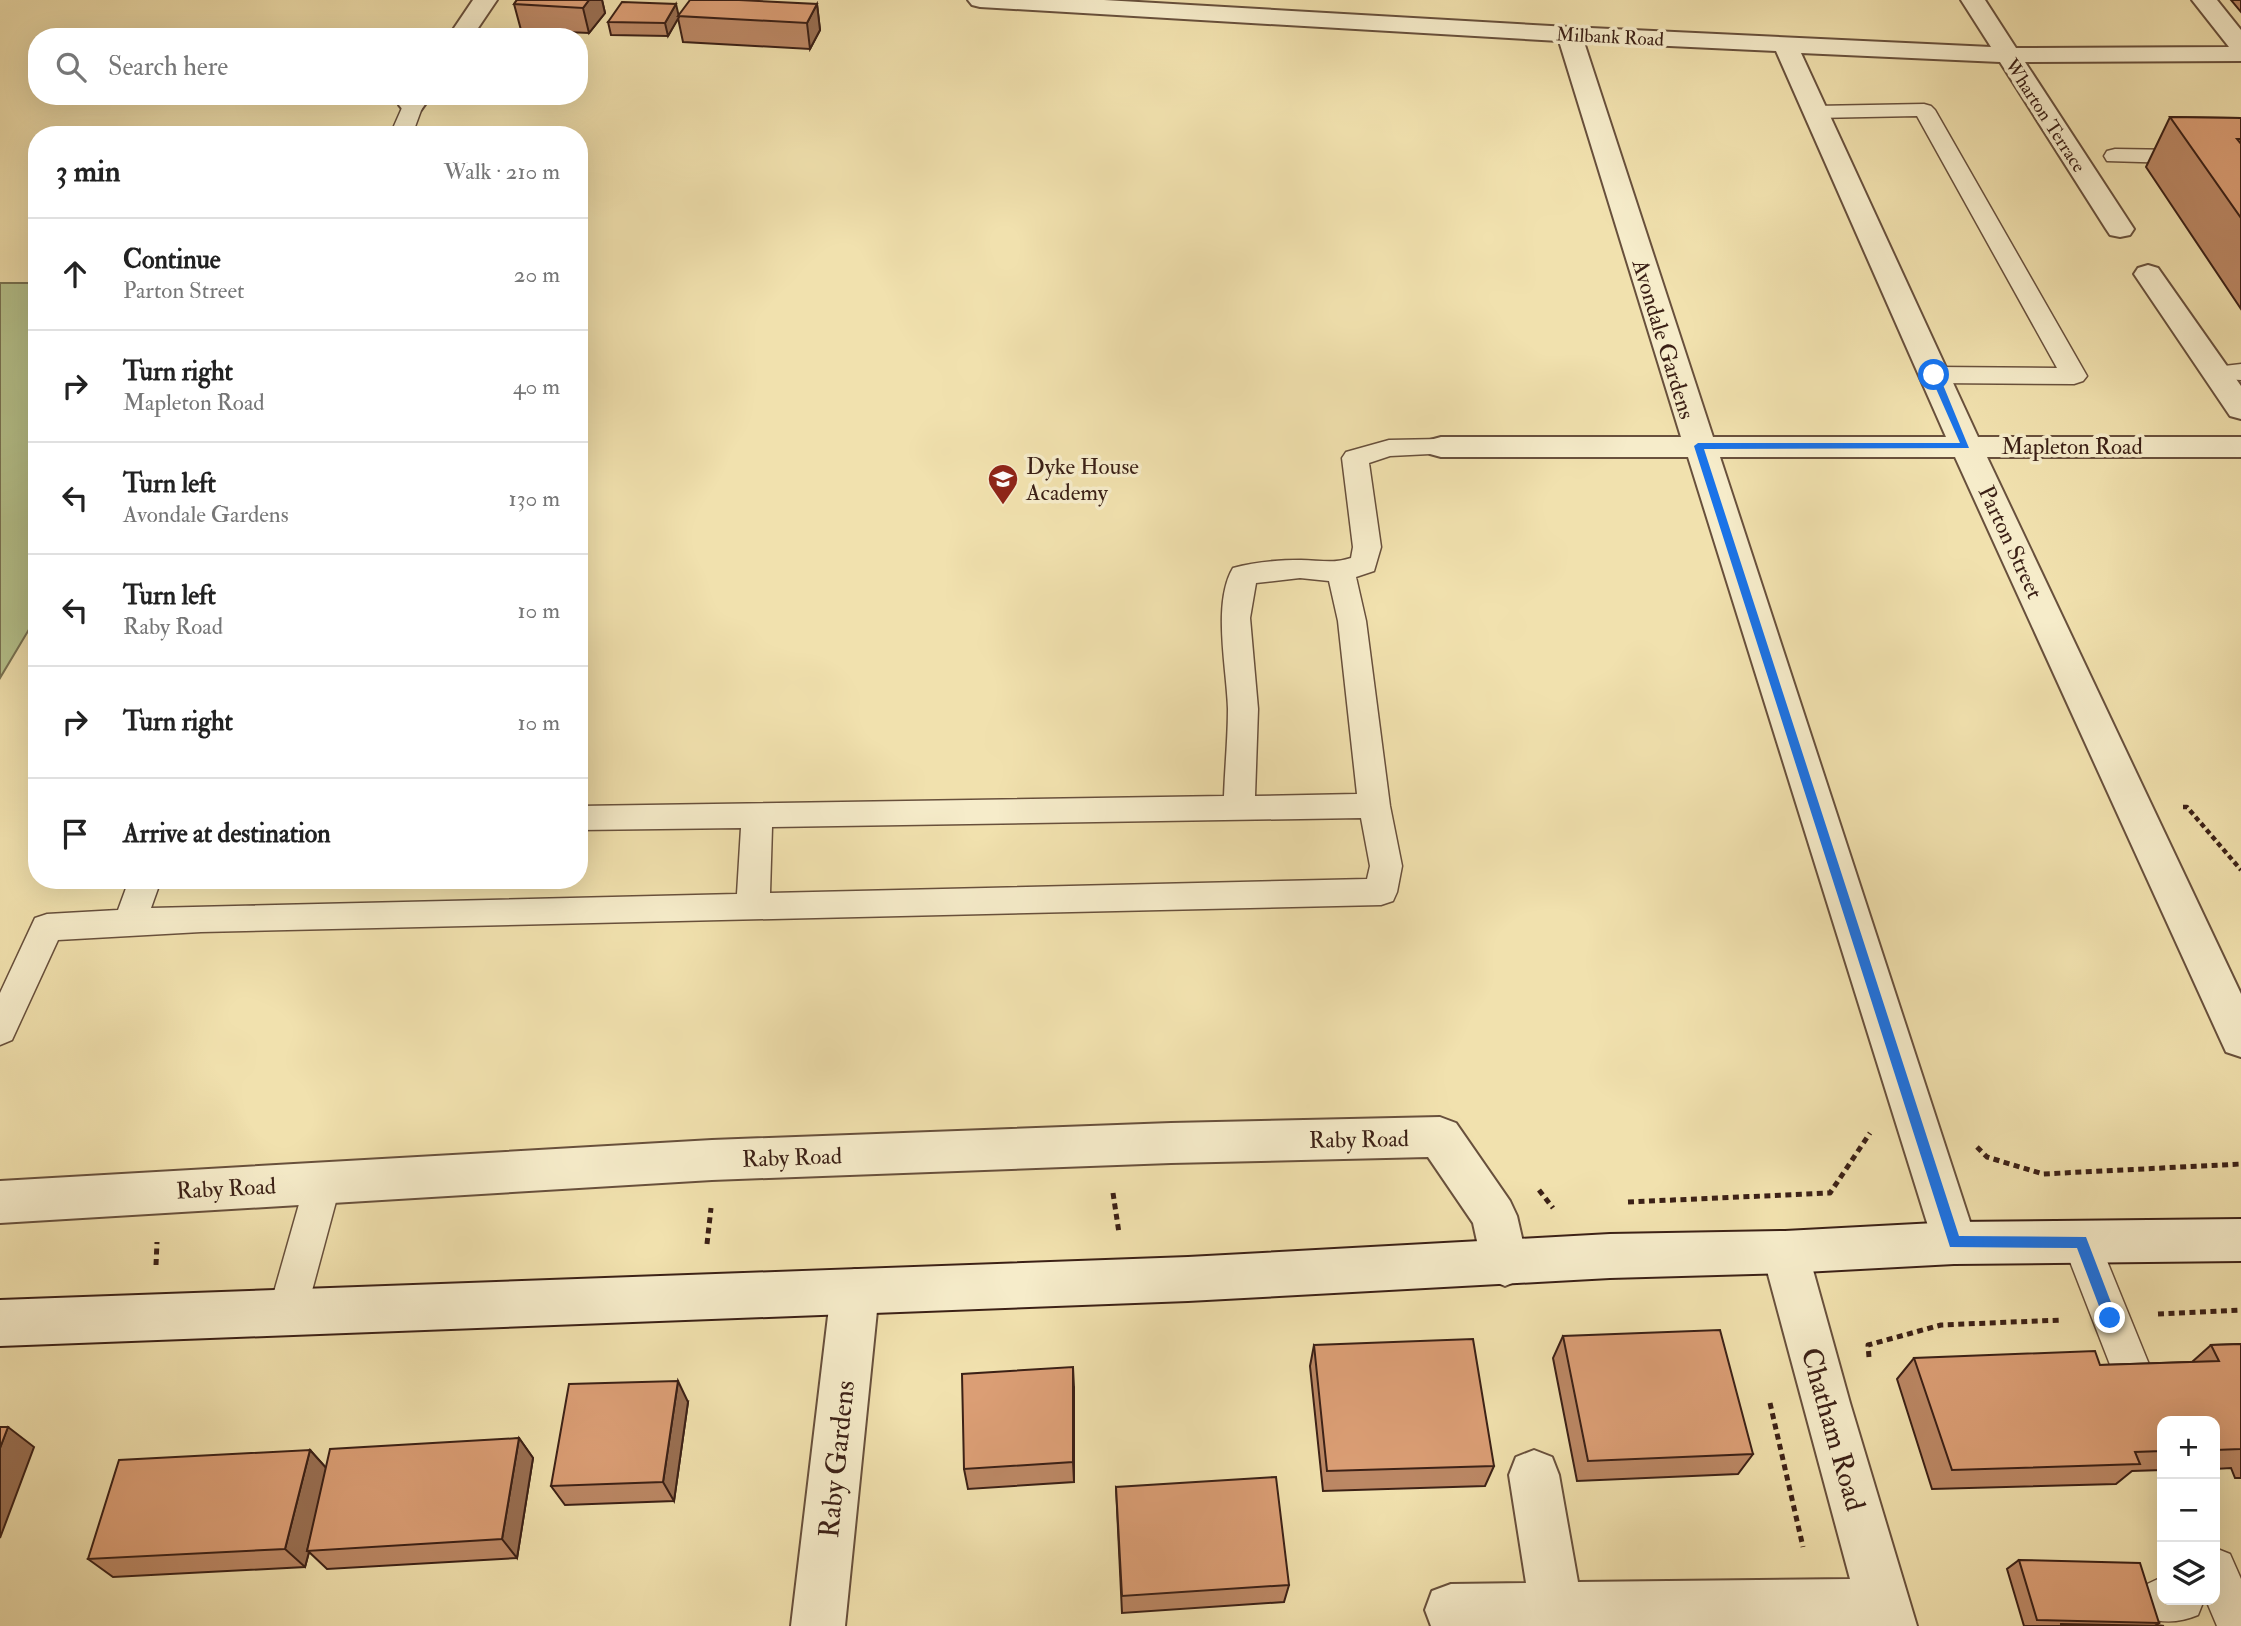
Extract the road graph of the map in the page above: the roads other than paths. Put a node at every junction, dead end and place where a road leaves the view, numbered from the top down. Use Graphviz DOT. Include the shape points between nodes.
graph roads {
  1 [pos="485,0"];
  2 [pos="980,0"];
  3 [pos="1973,0"];
  4 [pos="2204,0"];
  5 [pos="466,28"];
  6 [pos="1569,34"];
  7 [pos="1785,44"];
  8 [pos="2241,46"];
  9 [pos="2241,54"];
  10 [pos="2007,55"];
  11 [pos="413,105"];
  12 [pos="1815,112"];
  13 [pos="405,126"];
  14 [pos="2115,156"];
  15 [pos="2241,158"];
  16 [pos="2120,229"];
  17 [pos="2148,274"];
  18 [pos="2228,372"];
  19 [pos="1934,375"];
  20 [pos="2241,409"];
  21 [pos="1698,446"];
  22 [pos="1966,446"];
  23 [pos="1441,447"];
  24 [pos="2241,447"];
  25 [pos="1340,572"];
  26 [pos="1374,806"];
  27 [pos="1239,809"];
  28 [pos="757,815"];
  29 [pos="588,818"];
  30 [pos="142,889"];
  31 [pos="753,906"];
  32 [pos="130,921"];
  33 [pos="0,1030"];
  34 [pos="2241,1039"];
  35 [pos="323,1183"];
  36 [pos="0,1202"];
  37 [pos="2241,1240"];
  38 [pos="2081,1241"];
  39 [pos="1954,1243"];
  40 [pos="1786,1252"];
  41 [pos="1505,1264"];
  42 [pos="855,1291"];
  43 [pos="287,1313"];
  44 [pos="0,1323"];
  45 [pos="2137,1384"];
  46 [pos="1534,1475"];
  47 [pos="1451,1610"];
  48 [pos="1557,1611"];
  49 [pos="1887,1615"];
  50 [pos="818,1626"];
  1 -- 5 [label="street"];
  2 -- 6 [label="street, Milbank Road"];
  3 -- 10 [label="street, Wharton Terrace"];
  4 -- 8 [label="street"];
  6 -- 7 [label="street, Milbank Road"];
  6 -- 21 [label="street, Avondale Gardens"];
  7 -- 10 [label="street, Milbank Road"];
  7 -- 12 [label="street, Parton Street"];
  9 -- 10 [label="street, Milbank Road"];
  10 -- 16 [label="street, Wharton Terrace"];
  11 -- 13 [label="lane"];
  12 -- 19 [label="street, Parton Street"];
  12 -- 19 [label="lane" via="1924,110 2074,376"];
  14 -- 15 [label="lane"];
  17 -- 18 [label="street"];
  18 -- 20 [label="street"];
  19 -- 22 [label="street, Parton Street"];
  21 -- 22 [label="street, Mapleton Road"];
  21 -- 23 [label="street, Mapleton Road"];
  21 -- 39 [label="street, Avondale Gardens"];
  22 -- 24 [label="street, Mapleton Road"];
  22 -- 34 [label="street, Parton Street"];
  23 -- 25 [label="lane" via="1390,448 1355,458 1367,547 1364,564"];
  25 -- 26 [label="lane" via="1352,621"];
  25 -- 27 [label="lane" via="1300,569 1242,575 1236,618 1243,709"];
  26 -- 27 [label="lane"];
  26 -- 31 [label="lane" via="1385,866 1381,892"];
  27 -- 28 [label="lane"];
  28 -- 29 [label="lane"];
  28 -- 31 [label="lane"];
  30 -- 32 [label="lane"];
  31 -- 32 [label="lane"];
  32 -- 33 [label="lane" via="47,927"];
  35 -- 36 [label="street, Raby Road"];
  35 -- 41 [label="street, Raby Road" via="712,1160 1440,1137 1494,1216"];
  35 -- 43 [label="lane"];
  37 -- 38 [label="street"];
  38 -- 39 [label="street"];
  38 -- 45 [label="lane"];
  39 -- 40 [label="street"];
  40 -- 41 [label="street" via="1610,1256"];
  40 -- 49 [label="street, Chatham Road"];
  41 -- 42 [label="street"];
  42 -- 43 [label="street"];
  42 -- 50 [label="street, Raby Gardens"];
  43 -- 44 [label="street"];
  46 -- 48 [label="street"];
  47 -- 48 [label="street, Chatham Road"];
  48 -- 49 [label="street, Chatham Road"];
}
